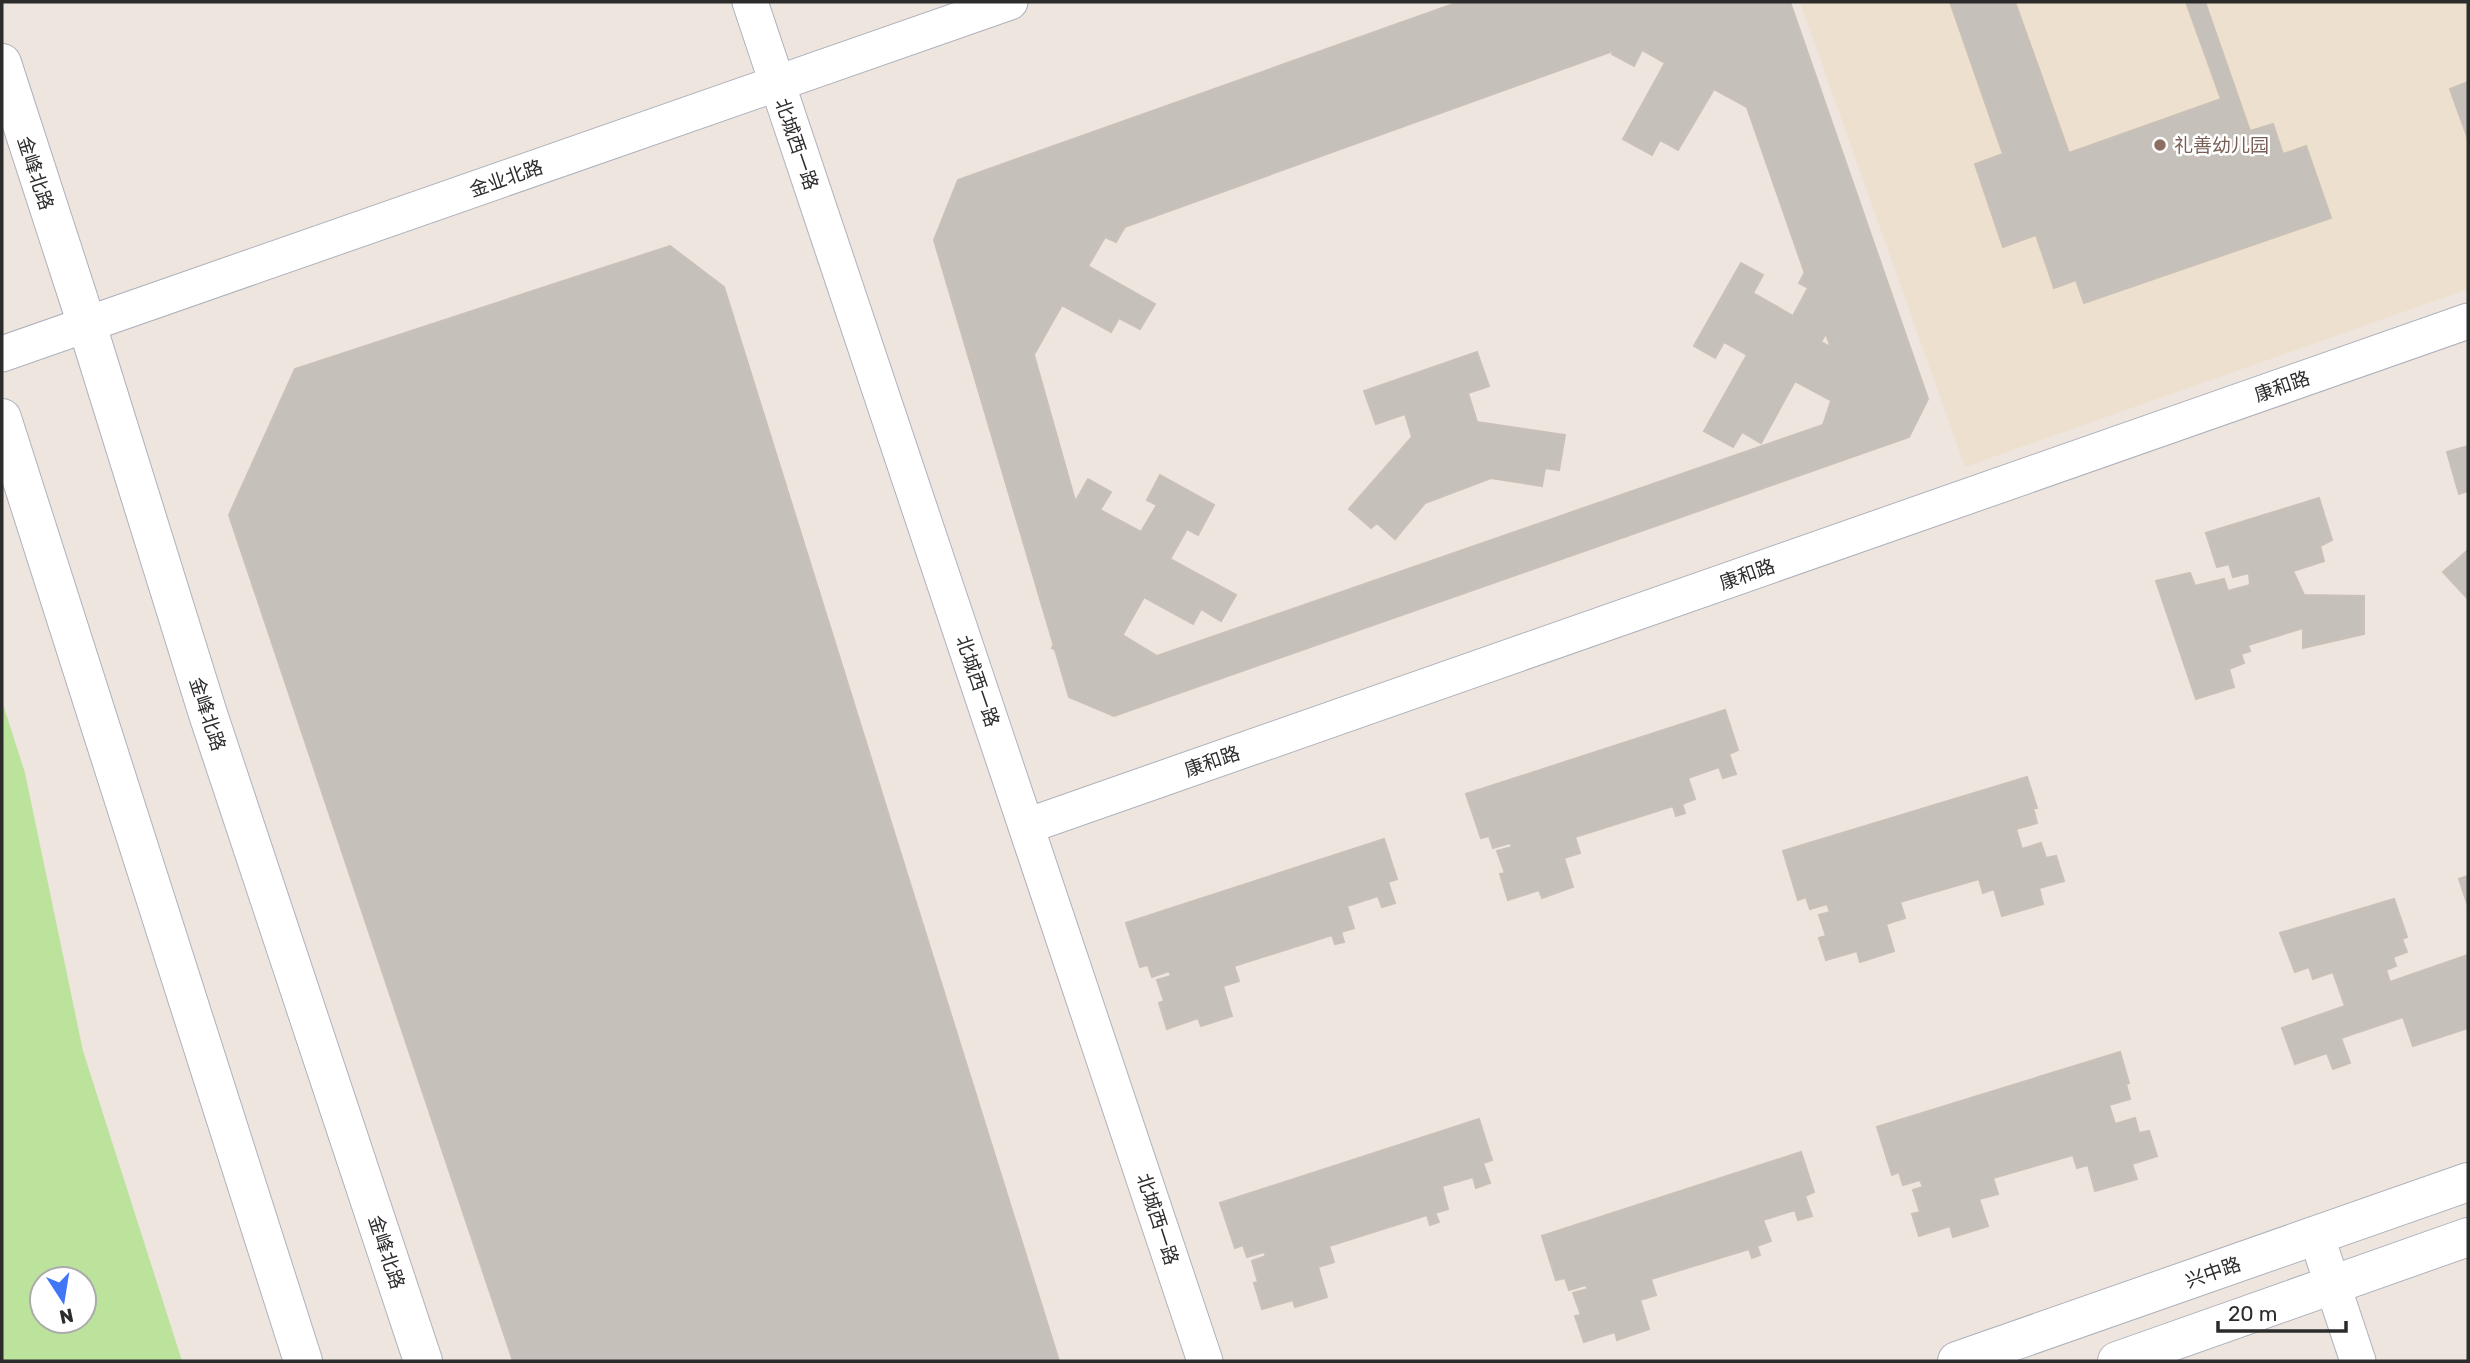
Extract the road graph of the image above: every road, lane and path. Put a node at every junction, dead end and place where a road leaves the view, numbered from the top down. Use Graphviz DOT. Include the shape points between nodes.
graph roads {
  1 [pos="750,2"];
  2 [pos="1010,2"];
  3 [pos="2,63"];
  4 [pos="777,83"];
  5 [pos="2468,321"];
  6 [pos="87,325"];
  7 [pos="2,355"];
  8 [pos="2,418"];
  9 [pos="1027,827"];
  10 [pos="2468,1182"];
  11 [pos="2316,1236"];
  12 [pos="2468,1237"];
  13 [pos="2331,1286"];
  14 [pos="303,1361"];
  15 [pos="423,1361"];
  16 [pos="1205,1361"];
  17 [pos="1957,1361"];
  18 [pos="2117,1361"];
  19 [pos="2358,1361"];
  1 -- 4 [label="street, 北城西一路"];
  2 -- 4 [label="street, 金业北路"];
  3 -- 6 [label="main road, 金峰北路"];
  4 -- 6 [label="street, 金业北路"];
  4 -- 9 [label="street, 北城西一路"];
  5 -- 9 [label="street, 康和路"];
  6 -- 7 [label="street, 金业北路"];
  6 -- 15 [label="main road, 金峰北路" via="208,714"];
  8 -- 14 [label="main road"];
  9 -- 16 [label="street, 北城西一路"];
  10 -- 11 [label="main road, 兴中路"];
  11 -- 13 [label="street"];
  11 -- 17 [label="main road, 兴中路"];
  12 -- 13 [label="main road"];
  13 -- 18 [label="main road"];
  13 -- 19 [label="street"];
}
